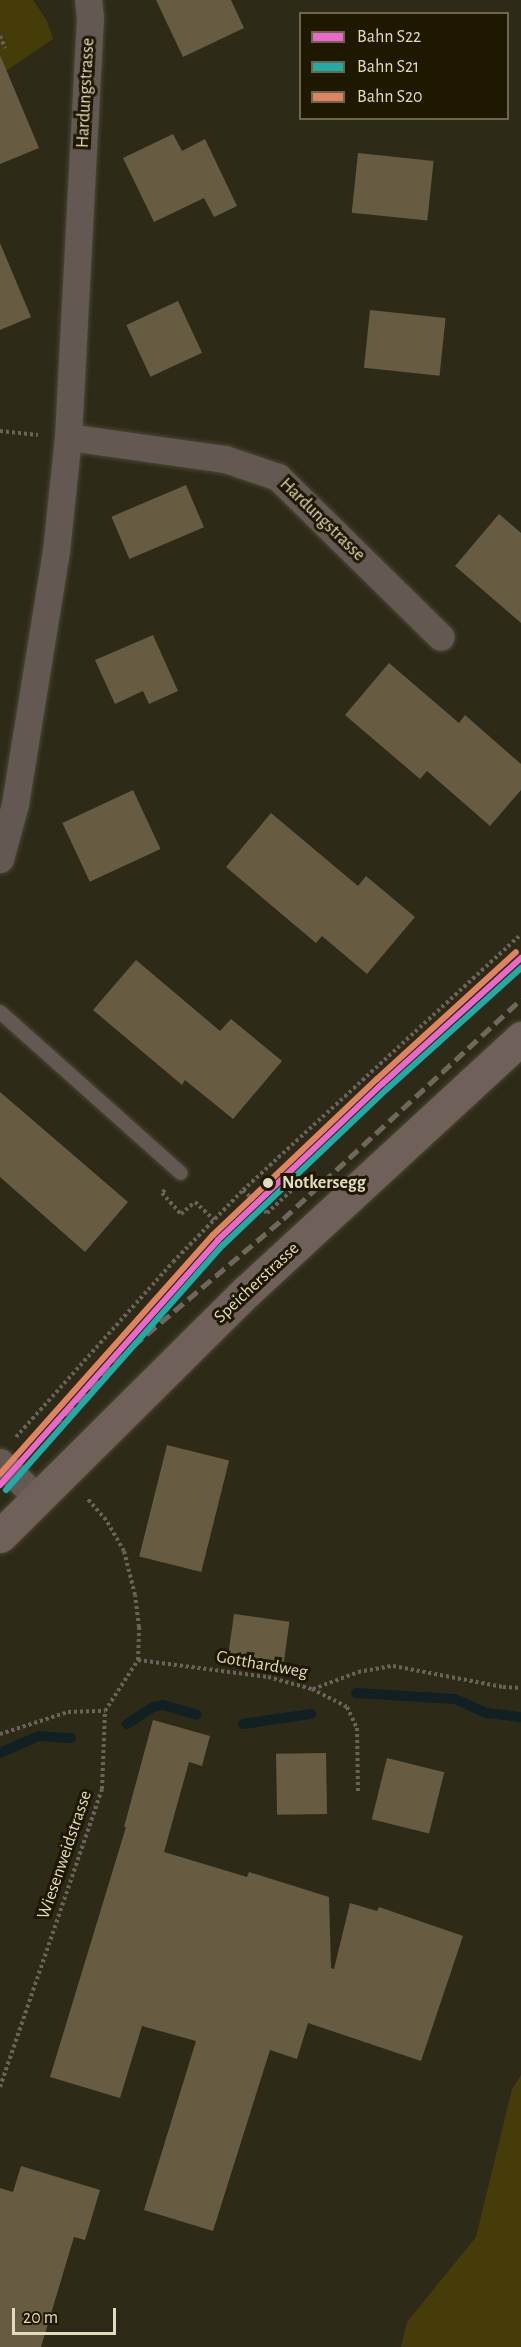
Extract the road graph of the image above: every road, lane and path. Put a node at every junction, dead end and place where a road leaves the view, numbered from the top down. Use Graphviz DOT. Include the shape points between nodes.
graph roads {
  1 [pos="87,0"];
  2 [pos="0,36"];
  3 [pos="4,48"];
  4 [pos="0,431"];
  5 [pos="56,436"];
  6 [pos="441,637"];
  7 [pos="0,859"];
  8 [pos="521,934"];
  9 [pos="0,1012"];
  10 [pos="521,1038"];
  11 [pos="181,1173"];
  12 [pos="303,1180"];
  13 [pos="243,1190"];
  14 [pos="214,1220"];
  15 [pos="5,1454"];
  16 [pos="65,1474"];
  17 [pos="39,1498"];
  18 [pos="0,1536"];
  19 [pos="138,1660"];
  20 [pos="521,1688"];
  21 [pos="312,1689"];
  22 [pos="105,1711"];
  23 [pos="0,1734"];
  24 [pos="358,1792"];
  25 [pos="0,2087"];
  1 -- 5 [label="street, Hardungstrasse" via="90,18"];
  2 -- 3 [label="path"];
  4 -- 5 [label="path"];
  5 -- 6 [label="street, Hardungstrasse" via="225,459 278,477"];
  5 -- 7 [label="street, Hardungstrasse" via="56,551 15,804"];
  8 -- 13 [label="path"];
  9 -- 11 [label="lane"];
  10 -- 16 [label="main road, Speicherstrasse" via="248,1290"];
  11 -- 14 [label="path" via="162,1193 181,1214 195,1202"];
  12 -- 13 [label="path" via="267,1213"];
  13 -- 14 [label="path"];
  14 -- 15 [label="path"];
  15 -- 17 [label="street"];
  16 -- 17 [label="main road, Speicherstrasse"];
  16 -- 19 [label="path" via="106,1520 124,1551 135,1594"];
  17 -- 18 [label="main road, Speicherstrasse"];
  19 -- 21 [label="path, Gotthardweg" via="268,1677"];
  19 -- 22 [label="path"];
  20 -- 21 [label="path, Gotthardweg" via="393,1666 358,1672"];
  21 -- 24 [label="path" via="347,1707 357,1728"];
  22 -- 23 [label="path" via="68,1712"];
  22 -- 25 [label="path, Wiesenweidstrasse" via="102,1789"];
}
